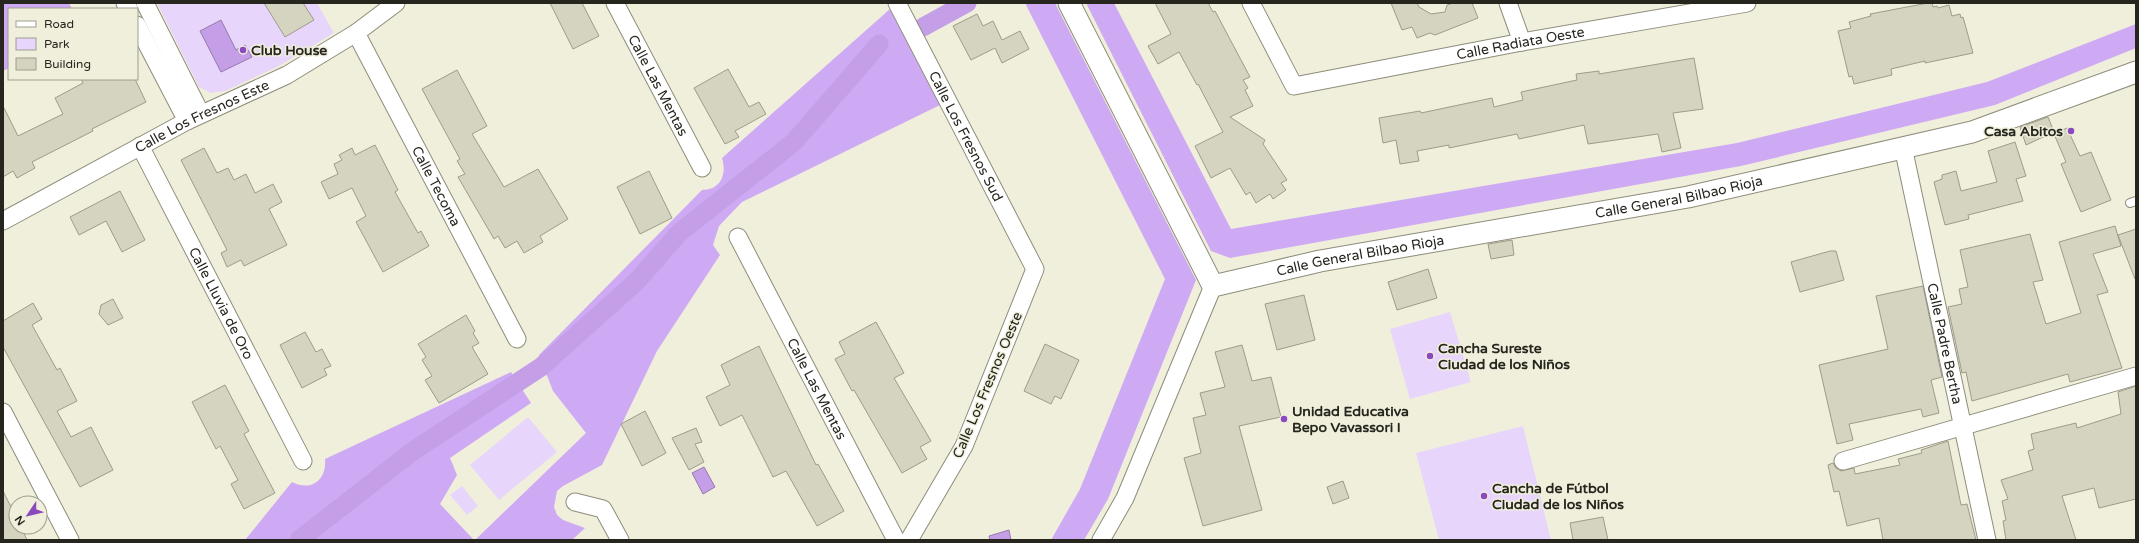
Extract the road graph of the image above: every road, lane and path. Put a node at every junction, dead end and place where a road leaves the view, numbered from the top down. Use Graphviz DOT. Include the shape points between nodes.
graph roads {
  1 [pos="145,3"];
  2 [pos="396,3"];
  3 [pos="615,3"];
  4 [pos="896,3"];
  5 [pos="1069,3"];
  6 [pos="1251,3"];
  7 [pos="1508,3"];
  8 [pos="1747,3"];
  9 [pos="138,27"];
  10 [pos="356,33"];
  11 [pos="1522,42"];
  12 [pos="2136,72"];
  13 [pos="194,118"];
  14 [pos="140,146"];
  15 [pos="1903,147"];
  16 [pos="702,168"];
  17 [pos="3,221"];
  18 [pos="738,237"];
  19 [pos="1035,269"];
  20 [pos="1213,286"];
  21 [pos="517,340"];
  22 [pos="2136,376"];
  23 [pos="3,412"];
  24 [pos="1964,426"];
  25 [pos="303,461"];
  26 [pos="1843,461"];
  27 [pos="575,502"];
  28 [pos="70,540"];
  29 [pos="620,540"];
  30 [pos="896,540"];
  31 [pos="909,540"];
  32 [pos="1101,540"];
  33 [pos="1987,540"];
  1 -- 13 [label="street"];
  2 -- 10 [label="street, Calle Los Fresnos Este"];
  3 -- 16 [label="street, Calle Las Mentas"];
  4 -- 19 [label="street, Calle Los Fresnos Sud"];
  5 -- 20 [label="street"];
  6 -- 11 [label="street, Calle Radiata Oeste" via="1294,86"];
  7 -- 11 [label="street"];
  8 -- 11 [label="street, Calle Radiata Oeste"];
  9 -- 13 [label="street"];
  10 -- 13 [label="street, Calle Los Fresnos Este" via="287,75"];
  10 -- 21 [label="street, Calle Tecoma"];
  12 -- 15 [label="street, Calle General Bilbao Rioja" via="1972,132"];
  13 -- 14 [label="street, Calle Los Fresnos Este"];
  14 -- 17 [label="street, Calle Los Fresnos Este"];
  14 -- 25 [label="street, Calle Lluvia de Oro"];
  15 -- 20 [label="street, Calle General Bilbao Rioja" via="1688,197 1320,261"];
  15 -- 24 [label="street, Calle Padre Bertha"];
  18 -- 30 [label="street, Calle Las Mentas"];
  19 -- 31 [label="street, Calle Los Fresnos Oeste" via="964,446"];
  20 -- 32 [label="street" via="1125,498"];
  22 -- 24 [label="street"];
  23 -- 28 [label="street"];
  24 -- 26 [label="street"];
  24 -- 33 [label="street, Calle Padre Bertha"];
  27 -- 29 [label="street" via="603,509"];
}
